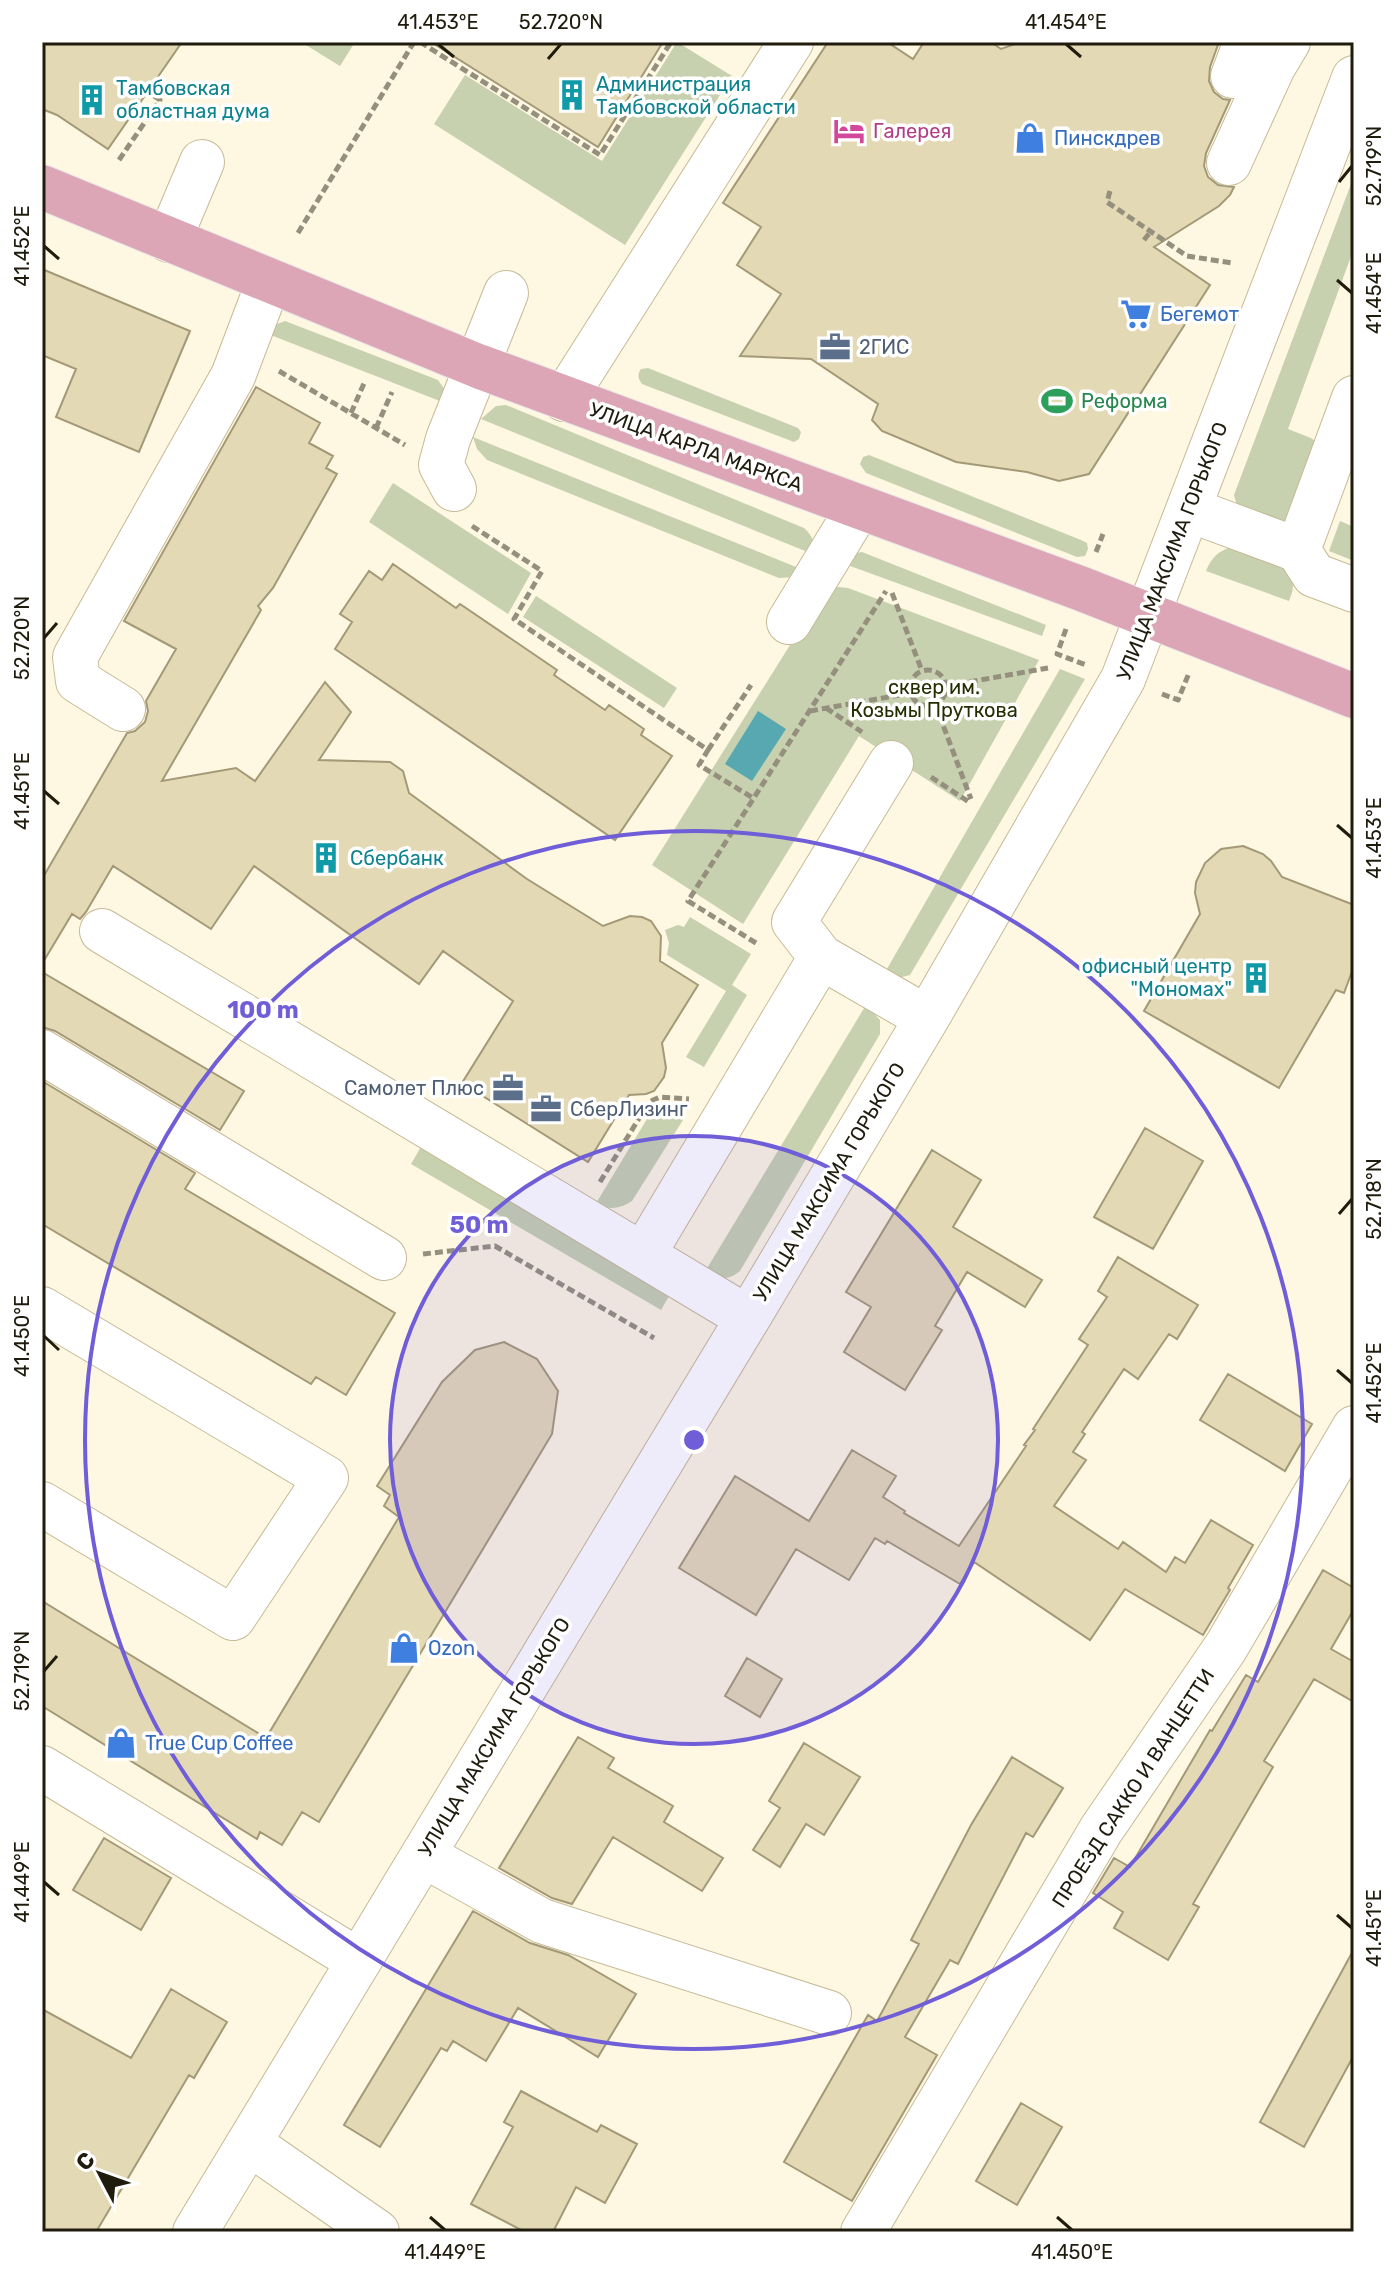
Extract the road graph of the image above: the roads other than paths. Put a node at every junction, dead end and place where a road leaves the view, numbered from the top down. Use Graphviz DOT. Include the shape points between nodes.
graph roads {
  1 [pos="791,42"];
  2 [pos="1288,42"];
  3 [pos="1354,78"];
  4 [pos="202,162"];
  5 [pos="1229,163"];
  6 [pos="42,187"];
  7 [pos="169,240"];
  8 [pos="269,281"];
  9 [pos="506,293"];
  10 [pos="478,366"];
  11 [pos="1354,398"];
  12 [pos="564,399"];
  13 [pos="459,505"];
  14 [pos="859,507"];
  15 [pos="1190,510"];
  16 [pos="1298,550"];
  17 [pos="1354,590"];
  18 [pos="1150,614"];
  19 [pos="789,622"];
  20 [pos="1354,696"];
  21 [pos="123,709"];
  22 [pos="891,763"];
  23 [pos="102,931"];
  24 [pos="821,957"];
  25 [pos="927,1018"];
  26 [pos="42,1052"];
  27 [pos="643,1255"];
  28 [pos="384,1258"];
  29 [pos="42,1309"];
  30 [pos="748,1318"];
  31 [pos="1354,1428"];
  32 [pos="42,1504"];
  33 [pos="42,1768"];
  34 [pos="423,1855"];
  35 [pos="359,1961"];
  36 [pos="829,2013"];
  37 [pos="249,2143"];
  38 [pos="195,2232"];
  39 [pos="377,2232"];
  40 [pos="863,2232"];
  1 -- 12 [label="street"];
  2 -- 5 [label="street"];
  3 -- 15 [label="street, УЛИЦА МАКСИМА ГОРЬКОГО"];
  4 -- 7 [label="street"];
  6 -- 7 [label="main road, УЛИЦА КАРЛА МАРКСА"];
  7 -- 8 [label="main road, УЛИЦА КАРЛА МАРКСА"];
  8 -- 10 [label="main road, УЛИЦА КАРЛА МАРКСА"];
  8 -- 21 [label="street" via="233,376 75,657 78,681"];
  9 -- 10 [label="street"];
  10 -- 12 [label="main road, УЛИЦА КАРЛА МАРКСА"];
  10 -- 13 [label="street" via="441,465"];
  11 -- 16 [label="street"];
  12 -- 14 [label="main road, УЛИЦА КАРЛА МАРКСА"];
  14 -- 18 [label="main road, УЛИЦА КАРЛА МАРКСА"];
  14 -- 19 [label="street"];
  15 -- 16 [label="street"];
  15 -- 18 [label="street, УЛИЦА МАКСИМА ГОРЬКОГО"];
  16 -- 17 [label="street" via="1314,575"];
  18 -- 20 [label="main road, УЛИЦА КАРЛА МАРКСА"];
  18 -- 25 [label="street, УЛИЦА МАКСИМА ГОРЬКОГО" via="1123,679"];
  22 -- 24 [label="street" via="794,922"];
  23 -- 27 [label="street"];
  24 -- 25 [label="street"];
  24 -- 27 [label="street"];
  25 -- 30 [label="street, УЛИЦА МАКСИМА ГОРЬКОГО"];
  26 -- 28 [label="street"];
  27 -- 30 [label="street"];
  29 -- 32 [label="street" via="326,1478 233,1618"];
  30 -- 34 [label="street, УЛИЦА МАКСИМА ГОРЬКОГО"];
  31 -- 40 [label="street, ПРОЕЗД САККО И ВАНЦЕТТИ" via="1226,1647 1101,1830"];
  33 -- 35 [label="street"];
  34 -- 35 [label="street, УЛИЦА МАКСИМА ГОРЬКОГО"];
  34 -- 36 [label="street" via="542,1921"];
  35 -- 37 [label="street, УЛИЦА МАКСИМА ГОРЬКОГО"];
  37 -- 38 [label="street, УЛИЦА МАКСИМА ГОРЬКОГО"];
  37 -- 39 [label="street"];
}
